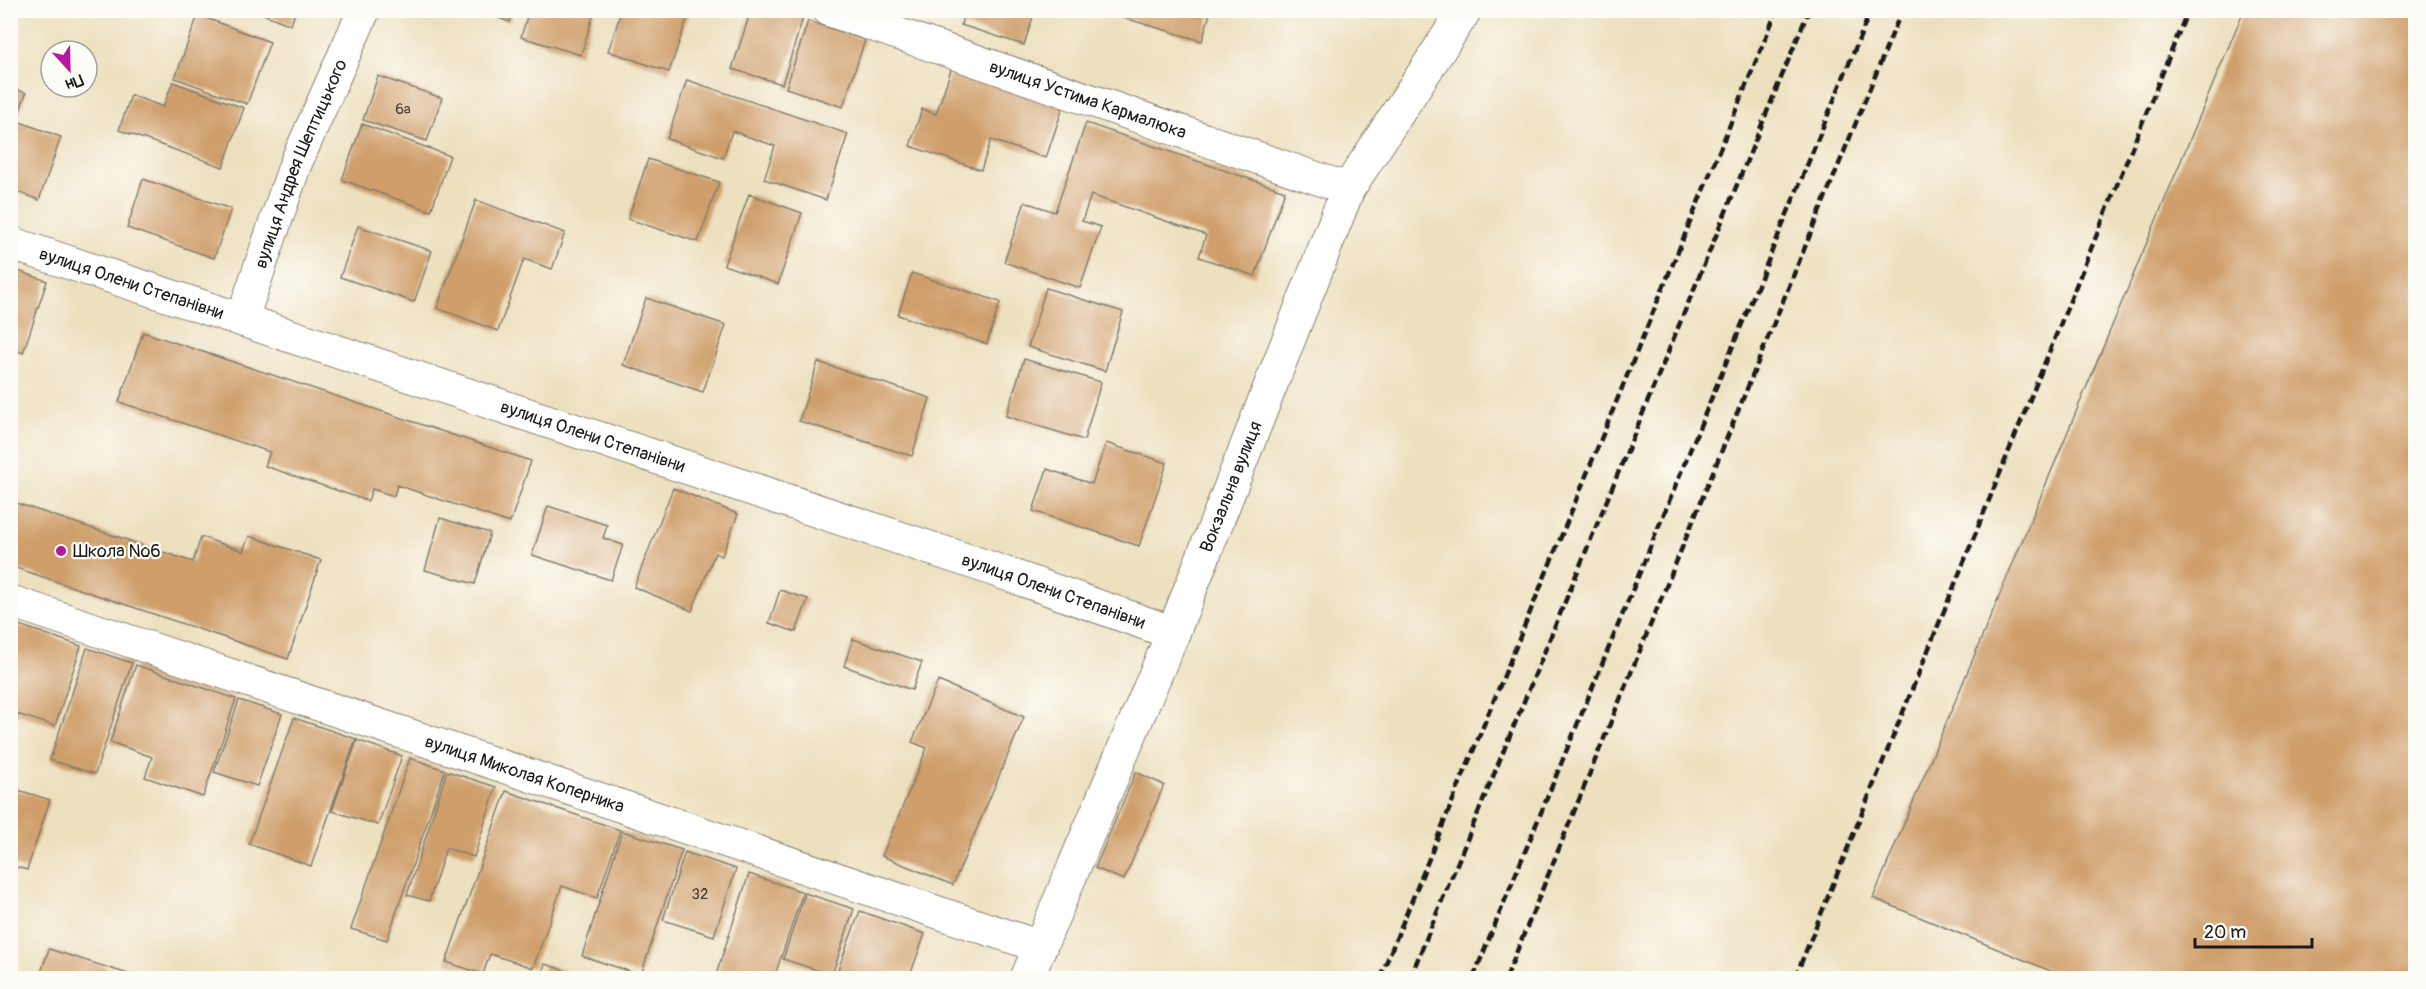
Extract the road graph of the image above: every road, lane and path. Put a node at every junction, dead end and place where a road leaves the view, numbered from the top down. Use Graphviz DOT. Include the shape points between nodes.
graph roads {
  1 [pos="364,10"];
  2 [pos="829,10"];
  3 [pos="1465,10"];
  4 [pos="1348,189"];
  5 [pos="10,243"];
  6 [pos="242,319"];
  7 [pos="10,601"];
  8 [pos="1173,633"];
  9 [pos="1041,947"];
  10 [pos="1028,978"];
  1 -- 6 [label="street, вулиця Андрея Шептицького" via="295,165"];
  2 -- 4 [label="street, вулиця Устима Кармалюка"];
  3 -- 4 [label="street, Вокзальна вулиця"];
  4 -- 8 [label="street, Вокзальна вулиця"];
  5 -- 6 [label="street, вулиця Олени Степанівни"];
  6 -- 8 [label="street, вулиця Олени Степанівни" via="984,566"];
  7 -- 9 [label="street, вулиця Миколая Коперника"];
  8 -- 9 [label="street, Вокзальна вулиця"];
  9 -- 10 [label="street, Вокзальна вулиця"];
}
